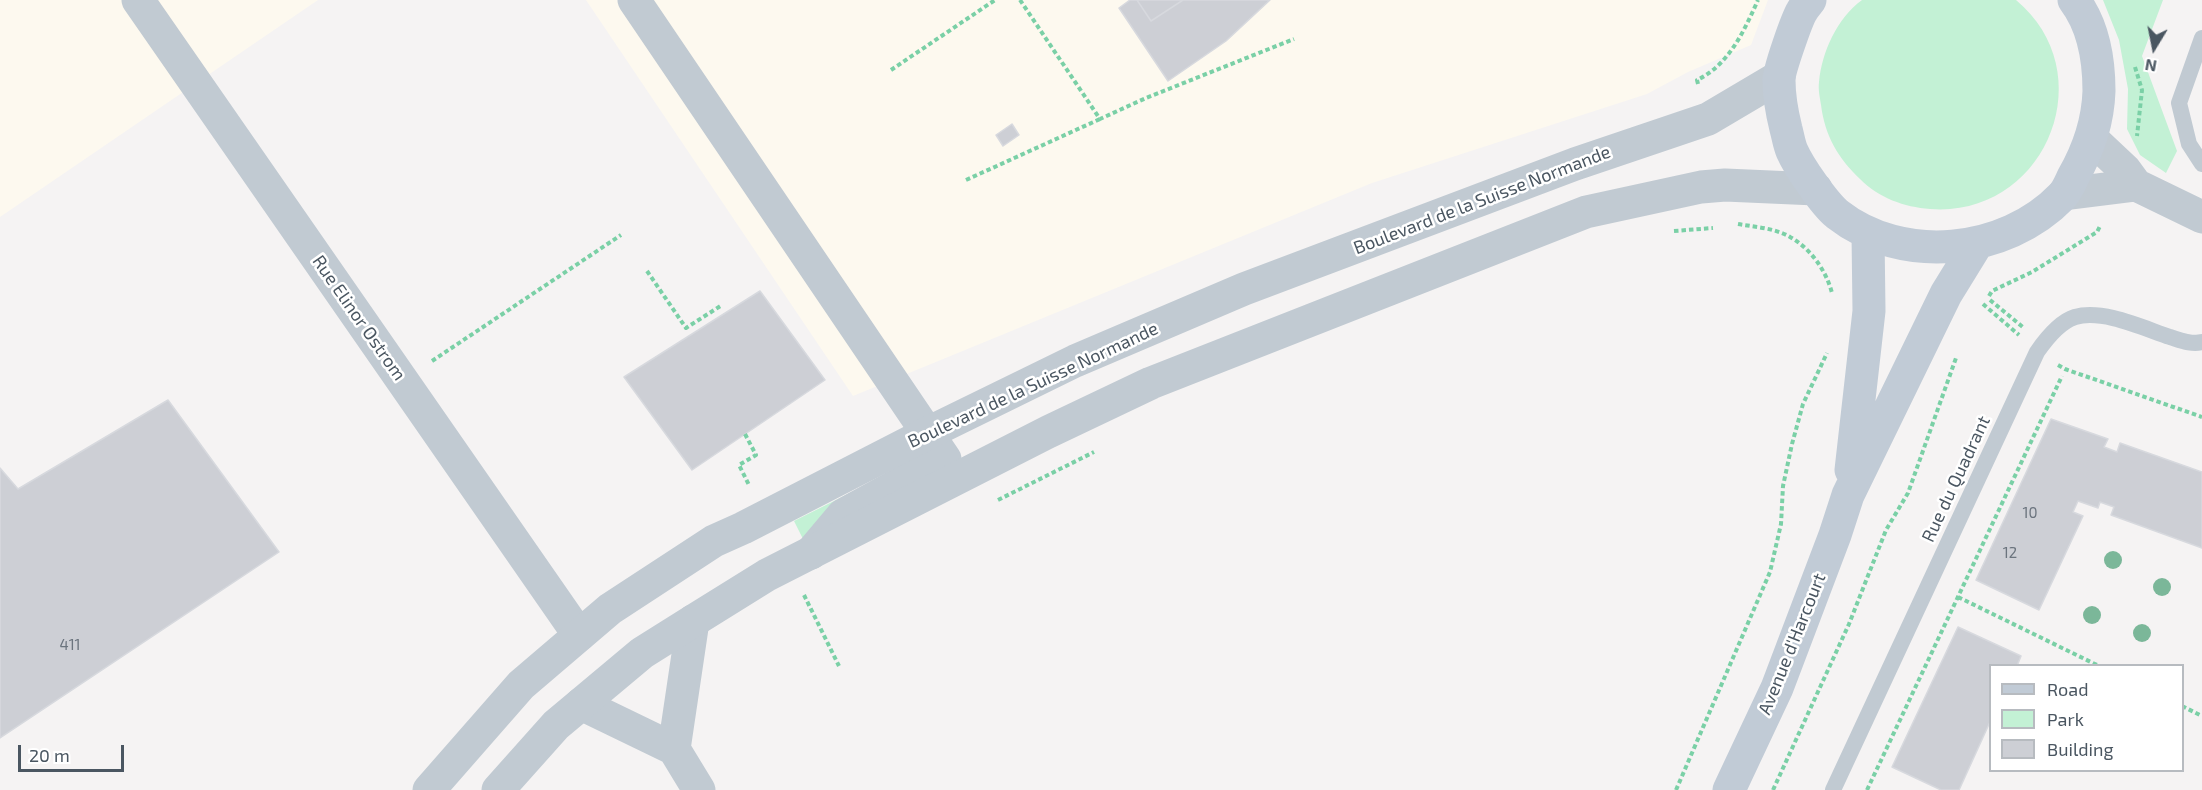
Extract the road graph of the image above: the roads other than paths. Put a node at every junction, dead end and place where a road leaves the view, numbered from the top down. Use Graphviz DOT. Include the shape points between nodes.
graph roads {
  1 [pos="138,0"];
  2 [pos="634,0"];
  3 [pos="1803,4"];
  4 [pos="2079,4"];
  5 [pos="2202,38"];
  6 [pos="1779,77"];
  7 [pos="2092,139"];
  8 [pos="2202,164"];
  9 [pos="2136,185"];
  10 [pos="1816,189"];
  11 [pos="2064,194"];
  12 [pos="2202,217"];
  13 [pos="1868,234"];
  14 [pos="1978,242"];
  15 [pos="2202,342"];
  16 [pos="928,433"];
  17 [pos="1848,495"];
  18 [pos="811,553"];
  19 [pos="693,621"];
  20 [pos="579,635"];
  21 [pos="581,704"];
  22 [pos="674,749"];
  23 [pos="429,790"];
  24 [pos="498,790"];
  25 [pos="699,790"];
  26 [pos="1729,790"];
  27 [pos="1833,790"];
  1 -- 20 [label="street, Rue Elinor Ostrom"];
  2 -- 16 [label="street"];
  3 -- 6 [label="main road"];
  4 -- 7 [label="main road" via="2099,75"];
  5 -- 8 [label="lane" via="2179,103 2189,144"];
  6 -- 10 [label="main road" via="1792,151"];
  6 -- 16 [label="street, Boulevard de la Suisse Normande" via="1708,119 1244,289 1075,361"];
  7 -- 9 [label="street"];
  7 -- 11 [label="main road"];
  9 -- 11 [label="street"];
  9 -- 12 [label="street"];
  10 -- 13 [label="main road" via="1836,213"];
  10 -- 18 [label="street" via="1701,187 1586,212 1151,383"];
  11 -- 14 [label="main road" via="2043,213 2013,231"];
  13 -- 14 [label="main road" via="1907,245 1945,247"];
  13 -- 17 [label="main road, Avenue d'Harcourt" via="1869,311"];
  14 -- 17 [label="main road, Avenue d'Harcourt" via="1946,294"];
  15 -- 27 [label="lane, Rue du Quadrant" via="2197,344 2092,315 2063,323 2043,344"];
  16 -- 18 [label="street" via="945,459 843,515"];
  16 -- 20 [label="street, Boulevard de la Suisse Normande" via="714,541 610,609"];
  17 -- 26 [label="main road, Avenue d'Harcourt" via="1777,688"];
  18 -- 19 [label="street" via="766,575"];
  19 -- 21 [label="street" via="642,653"];
  19 -- 22 [label="street"];
  20 -- 23 [label="street, Boulevard de la Suisse Normande" via="521,685"];
  21 -- 22 [label="street"];
  21 -- 24 [label="street" via="556,725"];
  22 -- 25 [label="street"];
}
